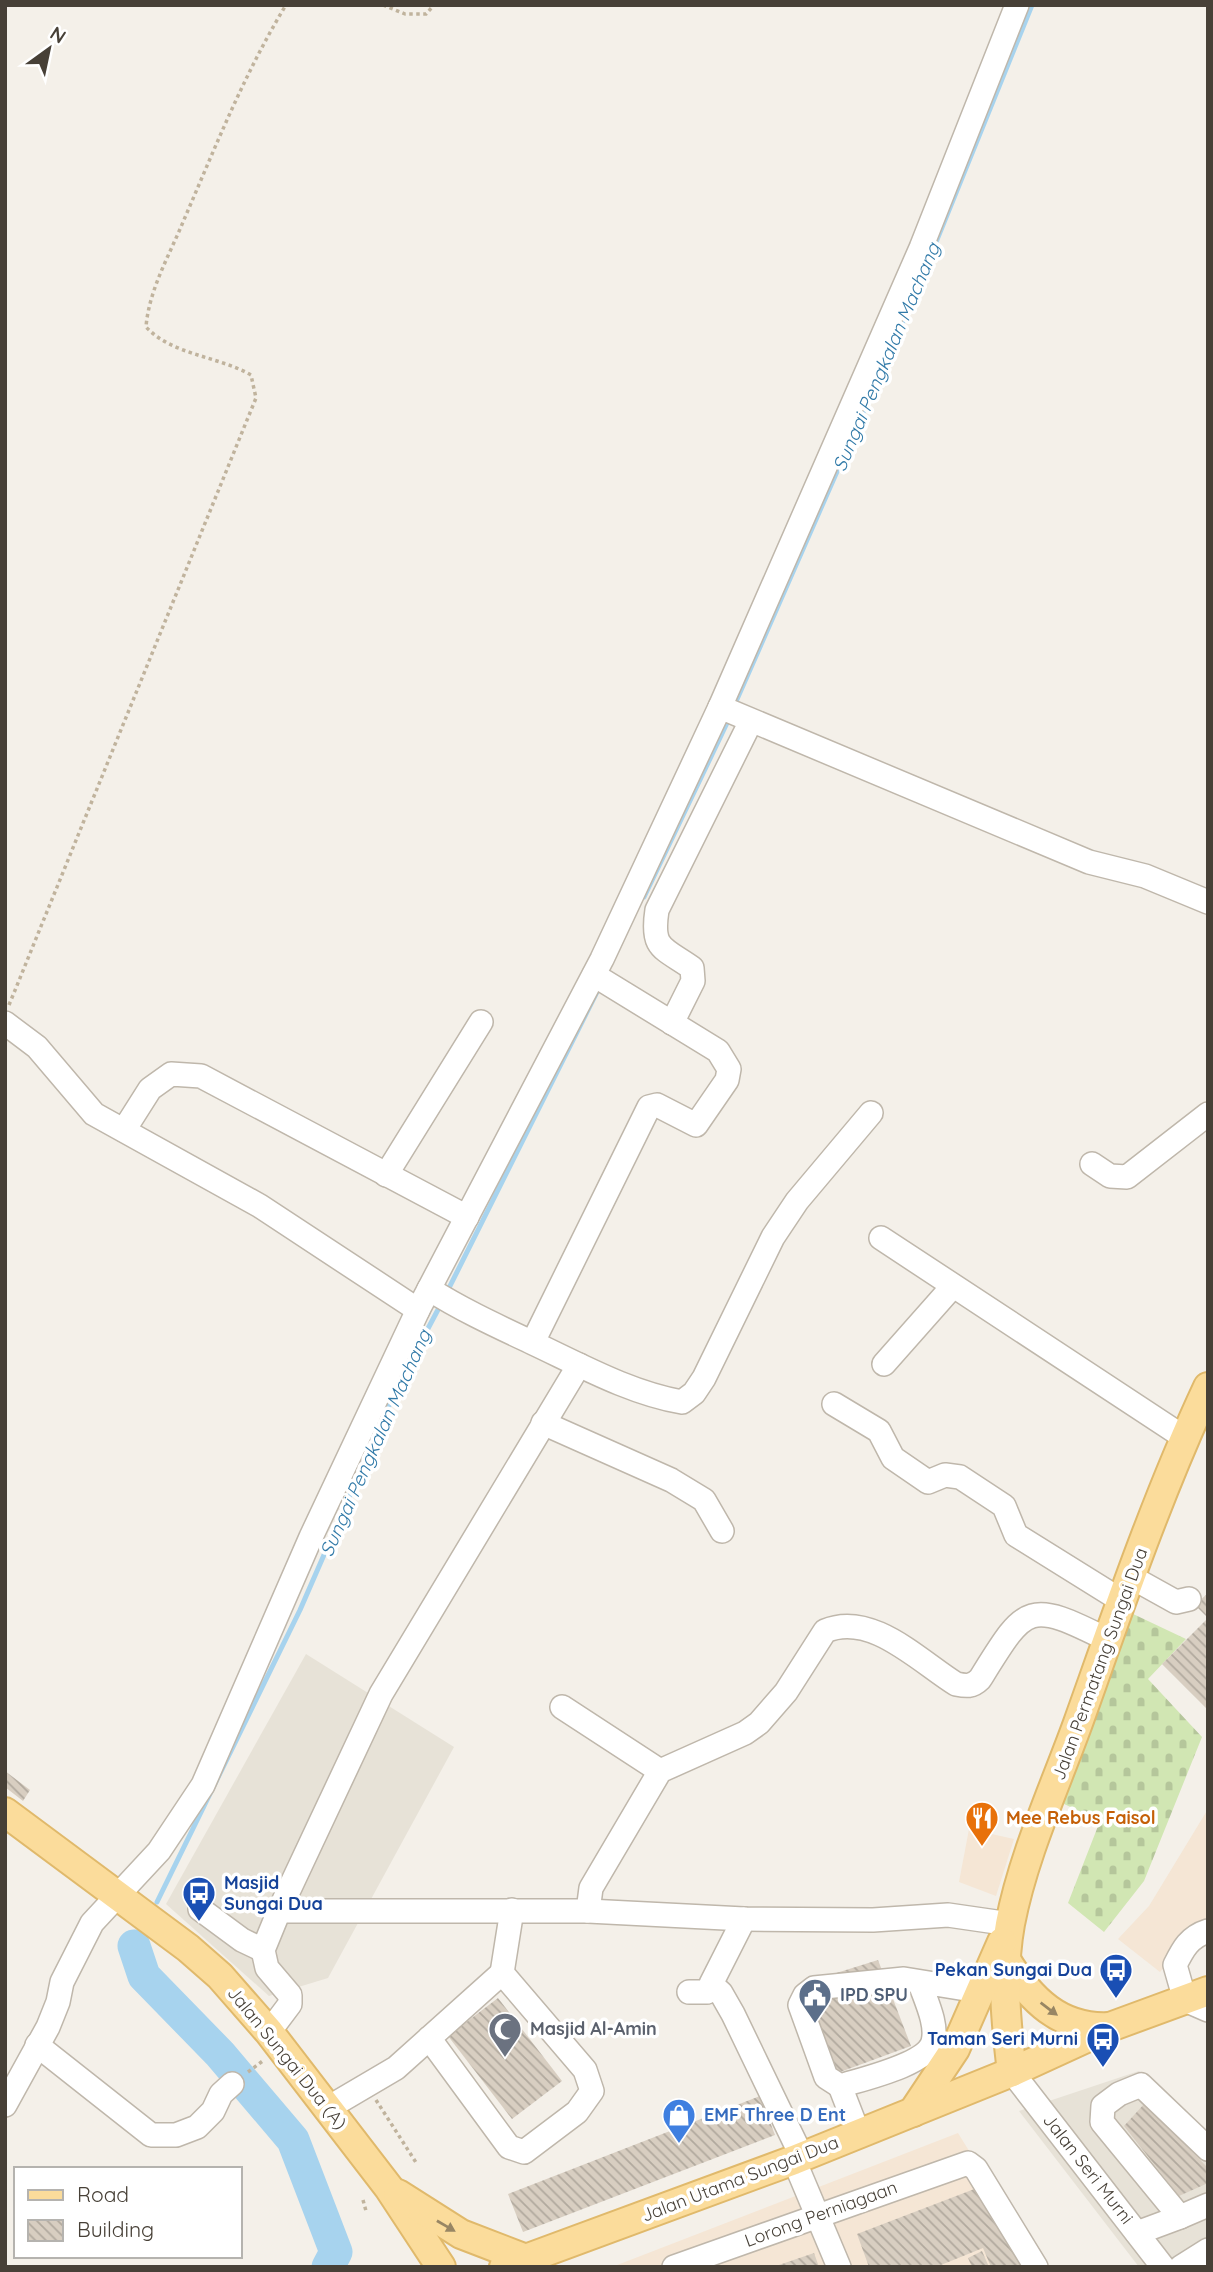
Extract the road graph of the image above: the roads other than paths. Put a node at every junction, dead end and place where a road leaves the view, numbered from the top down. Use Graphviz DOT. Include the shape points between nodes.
graph roads {
  1 [pos="1017,5"];
  2 [pos="720,708"];
  3 [pos="751,721"];
  4 [pos="1208,902"];
  5 [pos="594,975"];
  6 [pos="481,1022"];
  7 [pos="5,1023"];
  8 [pos="672,1023"];
  9 [pos="871,1113"];
  10 [pos="1208,1114"];
  11 [pos="124,1130"];
  12 [pos="1092,1164"];
  13 [pos="386,1175"];
  14 [pos="467,1217"];
  15 [pos="881,1238"];
  16 [pos="953,1286"];
  17 [pos="431,1290"];
  18 [pos="418,1310"];
  19 [pos="533,1342"];
  20 [pos="884,1364"];
  21 [pos="579,1365"];
  22 [pos="1208,1387"];
  23 [pos="834,1404"];
  24 [pos="543,1423"];
  25 [pos="1185,1438"];
  26 [pos="722,1531"];
  27 [pos="1127,1589"];
  28 [pos="1189,1599"];
  29 [pos="1108,1640"];
  30 [pos="562,1707"];
  31 [pos="660,1771"];
  32 [pos="5,1812"];
  33 [pos="117,1895"];
  34 [pos="200,1909"];
  35 [pos="512,1910"];
  36 [pos="279,1911"];
  37 [pos="588,1911"];
  38 [pos="744,1919"];
  39 [pos="1010,1924"];
  40 [pos="1208,1931"];
  41 [pos="263,1950"];
  42 [pos="1006,1960"];
  43 [pos="502,1973"];
  44 [pos="920,1983"];
  45 [pos="712,1987"];
  46 [pos="689,1992"];
  47 [pos="978,1992"];
  48 [pos="1200,2000"];
  49 [pos="1110,2027"];
  50 [pos="269,2032"];
  51 [pos="429,2038"];
  52 [pos="37,2045"];
  53 [pos="1012,2072"];
  54 [pos="232,2084"];
  55 [pos="840,2085"];
  56 [pos="5,2105"];
  57 [pos="328,2108"];
  58 [pos="913,2112"];
  59 [pos="859,2134"];
  60 [pos="1208,2149"];
  61 [pos="798,2159"];
  62 [pos="389,2188"];
  63 [pos="1208,2205"];
  64 [pos="816,2215"];
  65 [pos="1180,2217"];
  66 [pos="1138,2233"];
  67 [pos="1208,2250"];
  68 [pos="437,2264"];
  69 [pos="516,2264"];
  70 [pos="674,2267"];
  71 [pos="839,2267"];
  72 [pos="1036,2267"];
  73 [pos="1163,2267"];
  74 [pos="1181,2267"];
  1 -- 2 [label="street" via="921,248"];
  2 -- 3 [label="street"];
  2 -- 5 [label="street"];
  3 -- 4 [label="street" via="1088,862 1145,876"];
  3 -- 8 [label="street" via="657,910 653,933 661,947 692,968 693,981"];
  5 -- 8 [label="street"];
  5 -- 14 [label="street"];
  6 -- 13 [label="street"];
  7 -- 11 [label="street" via="37,1047 94,1114"];
  8 -- 19 [label="street" via="718,1051 729,1069 727,1080 696,1125 657,1105 649,1107"];
  9 -- 21 [label="street" via="797,1200 773,1237 694,1393 682,1402 662,1399"];
  10 -- 12 [label="street" via="1126,1177 1110,1176"];
  11 -- 13 [label="street" via="150,1089 171,1074 201,1076"];
  11 -- 18 [label="street" via="260,1206"];
  13 -- 14 [label="street"];
  14 -- 17 [label="street"];
  15 -- 16 [label="street"];
  16 -- 20 [label="street"];
  16 -- 25 [label="street"];
  17 -- 18 [label="street"];
  17 -- 19 [label="street" via="466,1312"];
  18 -- 33 [label="street" via="311,1537 203,1785 159,1851"];
  19 -- 21 [label="street"];
  21 -- 24 [label="street"];
  22 -- 25 [label="main road, Jalan Permatang Sungai Dua"];
  23 -- 27 [label="street" via="879,1431 892,1458 926,1486 945,1475 960,1477 1004,1506 1016,1535"];
  24 -- 26 [label="street" via="671,1480 704,1500"];
  24 -- 36 [label="street" via="381,1694"];
  25 -- 27 [label="main road, Jalan Permatang Sungai Dua"];
  27 -- 28 [label="street" via="1176,1602"];
  27 -- 29 [label="main road, Jalan Permatang Sungai Dua"];
  29 -- 31 [label="street" via="1059,1617 1024,1617 1014,1625 980,1679 966,1686 956,1685 874,1630 836,1626 825,1631 786,1692 759,1723"];
  29 -- 39 [label="main road, Jalan Permatang Sungai Dua"];
  30 -- 31 [label="street"];
  31 -- 37 [label="street" via="591,1888"];
  32 -- 33 [label="main road, Jalan Sungai Dua (A)"];
  33 -- 50 [label="main road, Jalan Sungai Dua (A)" via="220,1976"];
  33 -- 52 [label="street" via="92,1923"];
  34 -- 41 [label="street"];
  35 -- 36 [label="street"];
  35 -- 37 [label="street"];
  35 -- 43 [label="street"];
  36 -- 41 [label="street"];
  37 -- 38 [label="street"];
  38 -- 39 [label="street" via="873,1920 948,1915"];
  38 -- 45 [label="street"];
  39 -- 42 [label="main road, Jalan Permatang Sungai Dua"];
  39 -- 47 [label="main road"];
  40 -- 48 [label="street" via="1185,1945 1175,1965"];
  41 -- 50 [label="street" via="267,1968 290,1995 290,2004"];
  42 -- 49 [label="main road, one-way" via="1024,1989 1056,2014 1078,2026"];
  42 -- 53 [label="main road, Jalan Permatang Sungai Dua" via="1005,2017"];
  43 -- 51 [label="street"];
  43 -- 51 [label="street" via="585,2070 592,2091 576,2112 524,2152 509,2147"];
  44 -- 47 [label="street"];
  44 -- 55 [label="street" via="933,2026 933,2043 922,2056"];
  44 -- 55 [label="street" via="904,1979 814,1988 805,1995 800,2005 826,2077"];
  45 -- 46 [label="street" via="707,1992"];
  45 -- 61 [label="street" via="733,2014"];
  47 -- 58 [label="main road" via="955,2049"];
  48 -- 49 [label="main road, Jalan Utama Sungai Dua"];
  49 -- 53 [label="main road, Jalan Utama Sungai Dua"];
  50 -- 57 [label="main road, Jalan Sungai Dua (A)"];
  51 -- 57 [label="street" via="396,2068"];
  52 -- 54 [label="street" via="151,2135 176,2135 197,2127"];
  52 -- 56 [label="street"];
  53 -- 58 [label="main road, Jalan Utama Sungai Dua"];
  53 -- 66 [label="street, Jalan Seri Murni"];
  55 -- 59 [label="street"];
  57 -- 62 [label="main road, Jalan Sungai Dua (A)"];
  58 -- 59 [label="main road, Jalan Utama Sungai Dua"];
  59 -- 61 [label="main road, Jalan Utama Sungai Dua"];
  60 -- 65 [label="street" via="1141,2085 1103,2106 1102,2122"];
  61 -- 64 [label="street"];
  61 -- 69 [label="main road, Jalan Utama Sungai Dua"];
  62 -- 68 [label="main road, Jalan Sungai Dua (A)"];
  62 -- 69 [label="main road, one-way"];
  63 -- 65 [label="street"];
  64 -- 70 [label="street, Lorong Perniagaan"];
  64 -- 71 [label="street"];
  64 -- 72 [label="street, Lorong Perniagaan" via="968,2163"];
  65 -- 66 [label="street"];
  66 -- 73 [label="street, Jalan Seri Murni"];
  67 -- 74 [label="street"];
}
